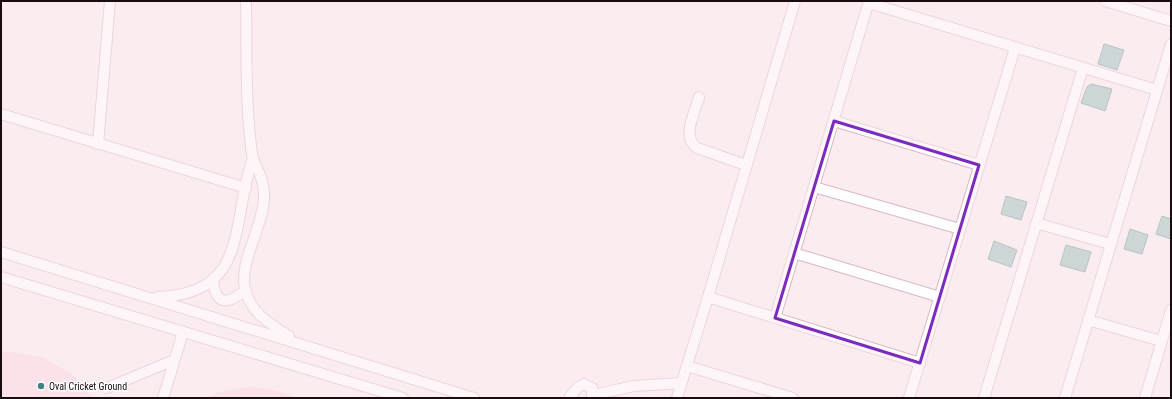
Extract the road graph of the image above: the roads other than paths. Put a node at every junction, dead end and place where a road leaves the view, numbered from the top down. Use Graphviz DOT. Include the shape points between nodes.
graph roads {
  1 [pos="110,1"];
  2 [pos="246,1"];
  3 [pos="796,1"];
  4 [pos="1105,1"];
  5 [pos="869,2"];
  6 [pos="1171,21"];
  7 [pos="1171,44"];
  8 [pos="1015,48"];
  9 [pos="1082,68"];
  10 [pos="1156,90"];
  11 [pos="699,97"];
  12 [pos="1,114"];
  13 [pos="834,121"];
  14 [pos="98,144"];
  15 [pos="253,158"];
  16 [pos="746,165"];
  17 [pos="979,165"];
  18 [pos="814,187"];
  19 [pos="246,188"];
  20 [pos="1036,223"];
  21 [pos="960,229"];
  22 [pos="1110,244"];
  23 [pos="1,252"];
  24 [pos="794,253"];
  25 [pos="1,277"];
  26 [pos="213,280"];
  27 [pos="246,290"];
  28 [pos="146,297"];
  29 [pos="708,297"];
  30 [pos="940,297"];
  31 [pos="1171,310"];
  32 [pos="775,318"];
  33 [pos="1088,320"];
  34 [pos="183,332"];
  35 [pos="1161,341"];
  36 [pos="298,342"];
  37 [pos="174,360"];
  38 [pos="920,363"];
  39 [pos="687,366"];
  40 [pos="681,383"];
  41 [pos="107,388"];
  42 [pos="593,397"];
  43 [pos="163,398"];
  44 [pos="403,398"];
  45 [pos="474,398"];
  46 [pos="569,398"];
  47 [pos="677,398"];
  48 [pos="793,398"];
  49 [pos="909,398"];
  50 [pos="984,398"];
  51 [pos="1065,398"];
  52 [pos="1145,398"];
  1 -- 14 [label="street"];
  2 -- 15 [label="street" via="248,116"];
  3 -- 16 [label="street"];
  4 -- 6 [label="street"];
  5 -- 8 [label="street"];
  5 -- 13 [label="street"];
  7 -- 10 [label="street"];
  8 -- 9 [label="street"];
  8 -- 17 [label="street"];
  9 -- 10 [label="street"];
  9 -- 20 [label="street"];
  10 -- 22 [label="street"];
  11 -- 16 [label="street" via="689,131 691,143 697,148"];
  12 -- 14 [label="street"];
  13 -- 17 [label="street"];
  13 -- 18 [label="street"];
  14 -- 19 [label="street"];
  15 -- 19 [label="street"];
  15 -- 27 [label="street" via="261,177 264,197 261,218 245,272"];
  16 -- 29 [label="street"];
  17 -- 21 [label="street"];
  18 -- 21 [label="street"];
  18 -- 24 [label="street"];
  19 -- 26 [label="street" via="231,253"];
  20 -- 22 [label="street"];
  20 -- 50 [label="street"];
  21 -- 30 [label="street"];
  22 -- 33 [label="street"];
  23 -- 28 [label="street"];
  24 -- 30 [label="street"];
  24 -- 32 [label="street"];
  25 -- 34 [label="street"];
  26 -- 27 [label="street" via="217,296 225,301 234,299"];
  26 -- 28 [label="street" via="180,295"];
  27 -- 36 [label="street" via="259,315"];
  28 -- 36 [label="street"];
  29 -- 32 [label="street"];
  29 -- 39 [label="street"];
  30 -- 38 [label="street"];
  31 -- 35 [label="street"];
  32 -- 38 [label="street"];
  33 -- 35 [label="street"];
  33 -- 51 [label="street"];
  34 -- 37 [label="street"];
  34 -- 44 [label="street"];
  35 -- 52 [label="street"];
  36 -- 45 [label="street"];
  37 -- 41 [label="street"];
  37 -- 43 [label="street"];
  38 -- 49 [label="street"];
  39 -- 40 [label="street"];
  39 -- 48 [label="street"];
  40 -- 42 [label="street" via="634,386"];
  40 -- 47 [label="street"];
  42 -- 46 [label="street" via="592,388 584,384"];
}
